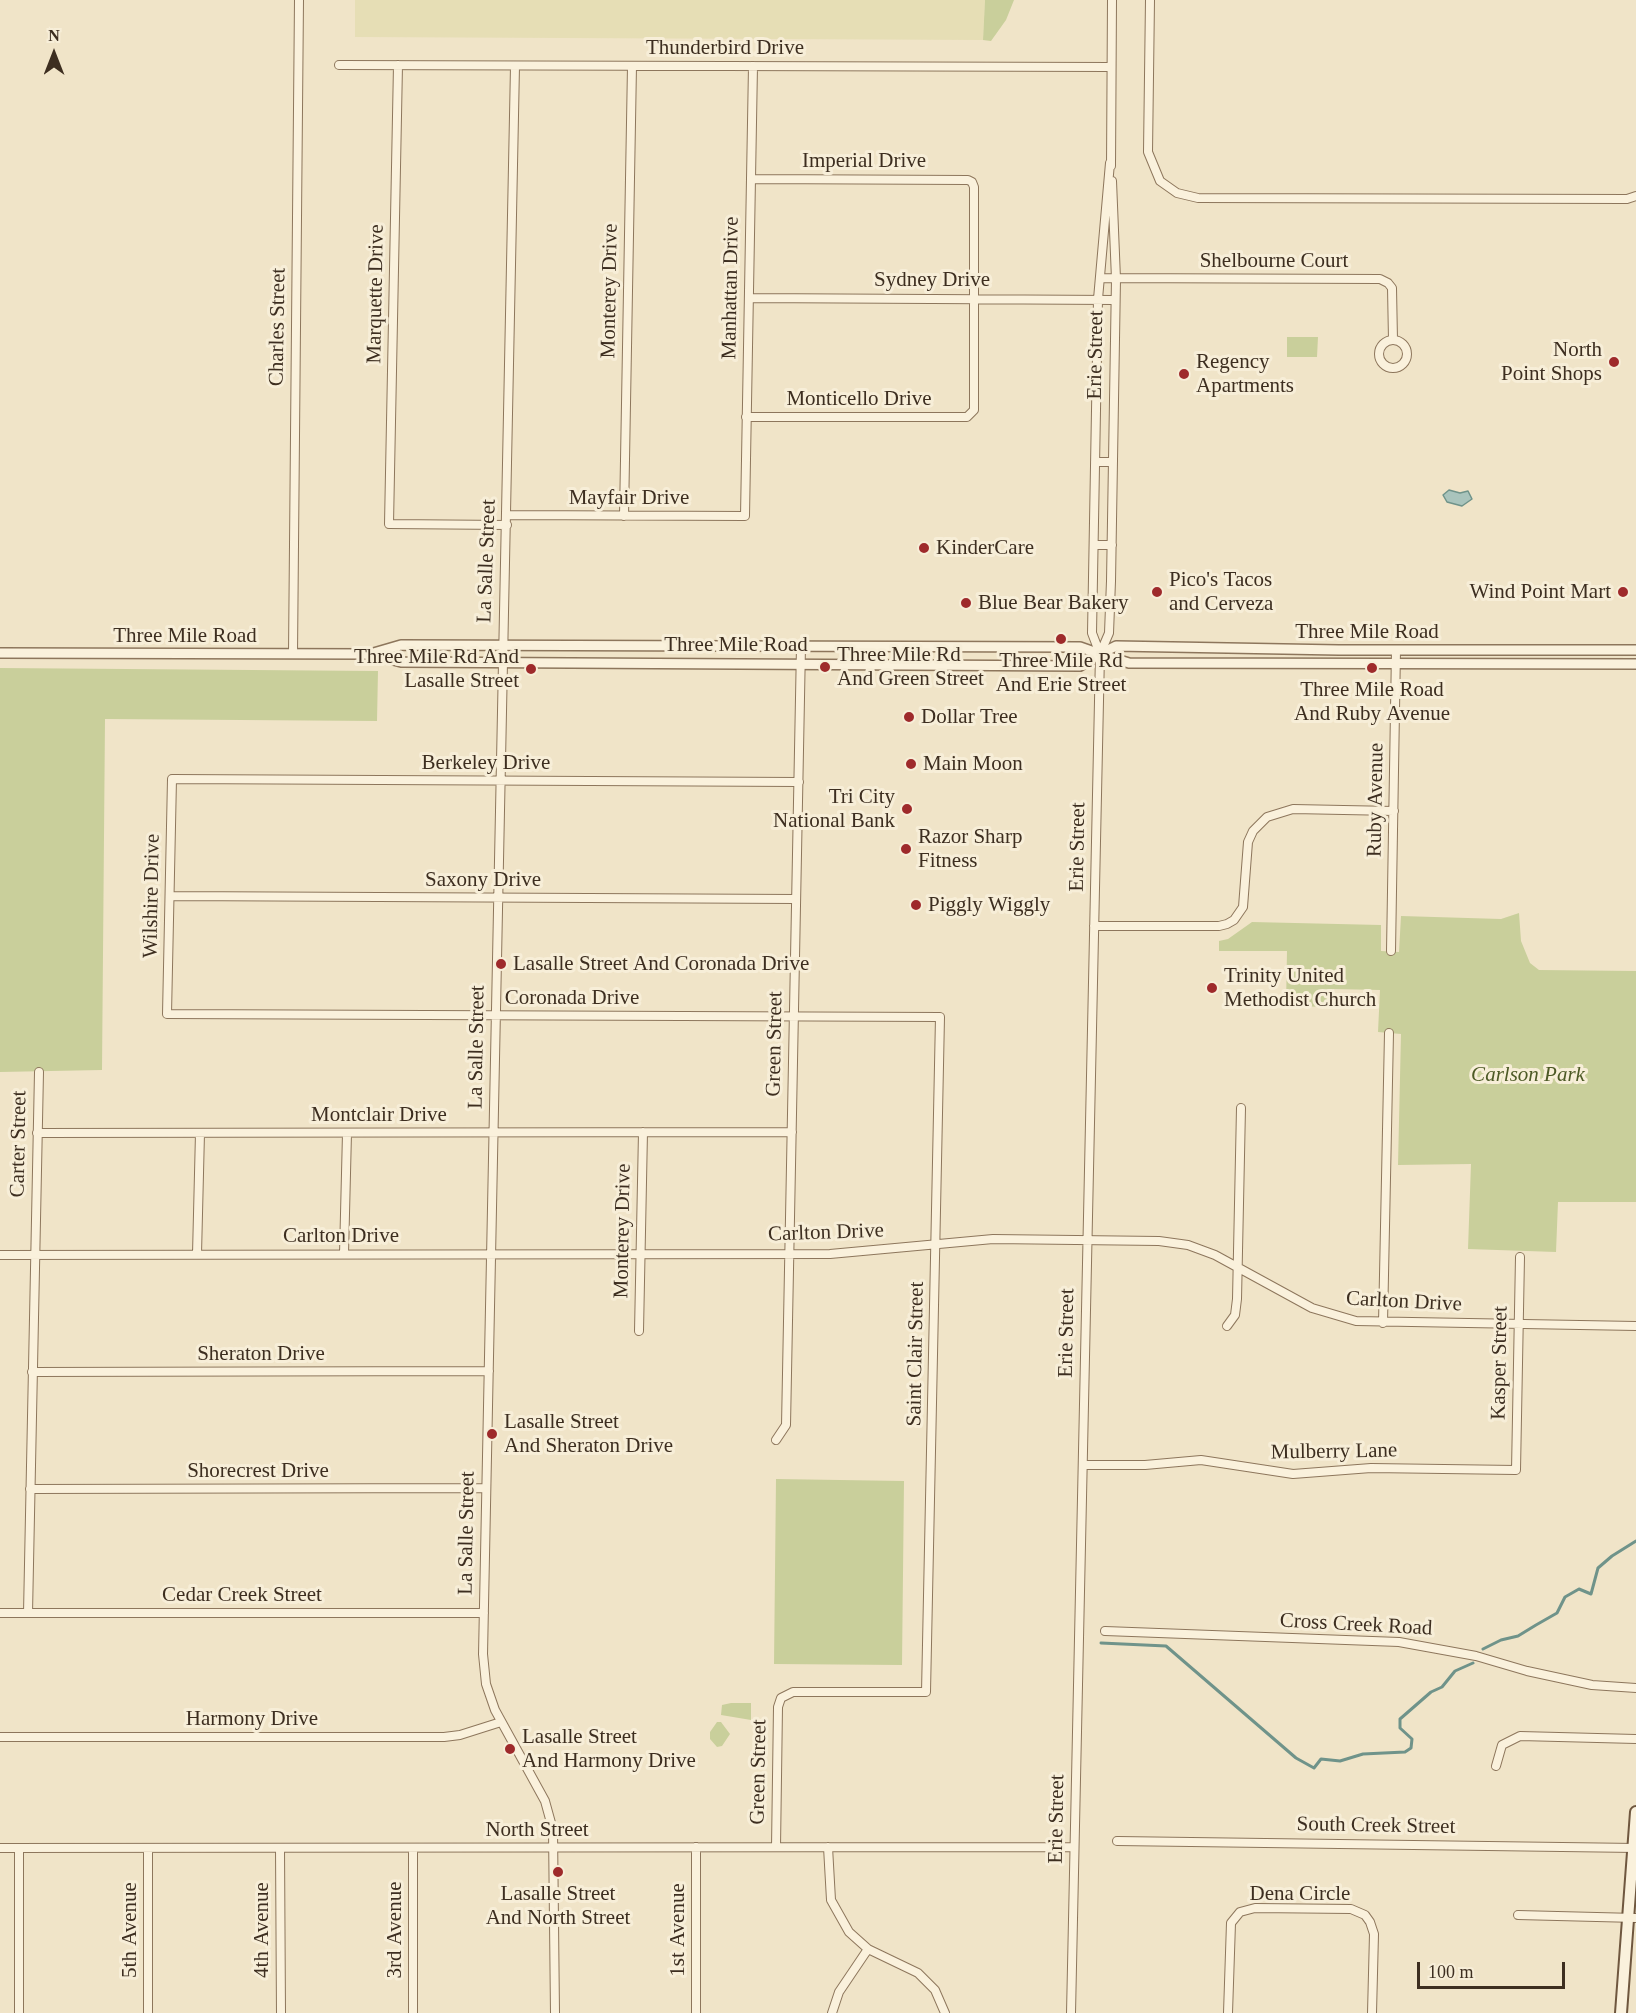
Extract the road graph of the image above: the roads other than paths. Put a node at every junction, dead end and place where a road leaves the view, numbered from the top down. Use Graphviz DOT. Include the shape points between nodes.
graph roads {
  1 [pos="299,0"];
  2 [pos="1112,0"];
  3 [pos="1150,0"];
  4 [pos="339,65"];
  5 [pos="398,65"];
  6 [pos="515,66"];
  7 [pos="632,66"];
  8 [pos="753,66"];
  9 [pos="1111,67"];
  10 [pos="1110,163"];
  11 [pos="751,178"];
  12 [pos="1636,196"];
  13 [pos="1100,278"];
  14 [pos="1116,279"];
  15 [pos="749,298"];
  16 [pos="974,298"];
  17 [pos="1098,299"];
  18 [pos="1115,300"];
  19 [pos="1393,340"];
  20 [pos="746,417"];
  21 [pos="1095,462"];
  22 [pos="1113,462"];
  23 [pos="745,510"];
  24 [pos="507,515"];
  25 [pos="624,516"];
  26 [pos="507,525"];
  27 [pos="1094,545"];
  28 [pos="1112,545"];
  29 [pos="503,645"];
  30 [pos="801,646"];
  31 [pos="1396,650"];
  32 [pos="1636,650"];
  33 [pos="0,653"];
  34 [pos="293,654"];
  35 [pos="370,654"];
  36 [pos="1100,654"];
  37 [pos="503,662"];
  38 [pos="801,663"];
  39 [pos="1396,663"];
  40 [pos="1636,664"];
  41 [pos="172,779"];
  42 [pos="501,781"];
  43 [pos="799,782"];
  44 [pos="1394,812"];
  45 [pos="170,897"];
  46 [pos="498,898"];
  47 [pos="796,899"];
  48 [pos="1094,926"];
  49 [pos="1391,951"];
  50 [pos="167,1014"];
  51 [pos="496,1015"];
  52 [pos="794,1017"];
  53 [pos="940,1017"];
  54 [pos="1389,1033"];
  55 [pos="39,1072"];
  56 [pos="1241,1108"];
  57 [pos="643,1132"];
  58 [pos="792,1132"];
  59 [pos="38,1133"];
  60 [pos="200,1133"];
  61 [pos="347,1133"];
  62 [pos="494,1133"];
  63 [pos="1087,1240"];
  64 [pos="936,1244"];
  65 [pos="197,1254"];
  66 [pos="344,1254"];
  67 [pos="491,1254"];
  68 [pos="640,1254"];
  69 [pos="789,1254"];
  70 [pos="0,1255"];
  71 [pos="35,1255"];
  72 [pos="1520,1257"];
  73 [pos="1238,1267"];
  74 [pos="1383,1323"];
  75 [pos="1518,1325"];
  76 [pos="1227,1326"];
  77 [pos="1636,1326"];
  78 [pos="639,1331"];
  79 [pos="489,1371"];
  80 [pos="33,1372"];
  81 [pos="776,1440"];
  82 [pos="1083,1465"];
  83 [pos="1516,1470"];
  84 [pos="486,1488"];
  85 [pos="30,1489"];
  86 [pos="0,1613"];
  87 [pos="28,1613"];
  88 [pos="484,1613"];
  89 [pos="1105,1630"];
  90 [pos="1636,1688"];
  91 [pos="781,1698"];
  92 [pos="501,1722"];
  93 [pos="0,1737"];
  94 [pos="1636,1739"];
  95 [pos="1496,1766"];
  96 [pos="1636,1812"];
  97 [pos="1117,1841"];
  98 [pos="696,1847"];
  99 [pos="776,1847"];
  100 [pos="828,1847"];
  101 [pos="1074,1847"];
  102 [pos="0,1848"];
  103 [pos="19,1848"];
  104 [pos="148,1848"];
  105 [pos="280,1848"];
  106 [pos="413,1848"];
  107 [pos="554,1848"];
  108 [pos="1635,1848"];
  109 [pos="1518,1915"];
  110 [pos="1632,1918"];
  111 [pos="868,1949"];
  112 [pos="19,2013"];
  113 [pos="148,2013"];
  114 [pos="281,2013"];
  115 [pos="413,2013"];
  116 [pos="555,2013"];
  117 [pos="696,2013"];
  118 [pos="832,2013"];
  119 [pos="945,2013"];
  120 [pos="1071,2013"];
  121 [pos="1228,2013"];
  122 [pos="1372,2013"];
  123 [pos="1621,2013"];
  1 -- 34 [label="street, Charles Street"];
  2 -- 9 [label="street, Erie Street"];
  3 -- 12 [label="street" via="1148,152 1160,181 1177,193 1198,198"];
  4 -- 5 [label="street, Thunderbird Drive"];
  5 -- 6 [label="street, Thunderbird Drive"];
  5 -- 26 [label="street, Marquette Drive" via="389,524"];
  6 -- 7 [label="street, Thunderbird Drive"];
  6 -- 24 [label="street, La Salle Street"];
  7 -- 8 [label="street, Thunderbird Drive"];
  7 -- 25 [label="street, Monterey Drive"];
  8 -- 9 [label="street, Thunderbird Drive"];
  8 -- 11 [label="street, Manhattan Drive"];
  9 -- 10 [label="street, Erie Street"];
  10 -- 13 [label="street, Erie Street"];
  10 -- 14 [label="street, Erie Street"];
  11 -- 15 [label="street, Manhattan Drive"];
  11 -- 16 [label="street, Imperial Drive" via="968,180 974,185"];
  13 -- 14 [label="street, Shelbourne Court"];
  13 -- 17 [label="street, Erie Street"];
  14 -- 18 [label="street, Erie Street"];
  14 -- 19 [label="street, Shelbourne Court" via="1380,279 1392,288"];
  15 -- 16 [label="street, Sydney Drive"];
  15 -- 20 [label="street, Manhattan Drive"];
  16 -- 17 [label="street, Sydney Drive"];
  16 -- 20 [label="street, Monticello Drive" via="974,410 967,417"];
  17 -- 18 [label="street, Sydney Drive"];
  17 -- 21 [label="street, Erie Street"];
  18 -- 22 [label="street, Erie Street"];
  20 -- 23 [label="street, Manhattan Drive"];
  21 -- 22 [label="street"];
  21 -- 27 [label="street, Erie Street"];
  22 -- 28 [label="street, Erie Street"];
  23 -- 25 [label="street, Mayfair Drive" via="744,516"];
  24 -- 25 [label="street, Mayfair Drive"];
  24 -- 26 [label="street, La Salle Street"];
  26 -- 29 [label="street, La Salle Street"];
  27 -- 28 [label="street"];
  27 -- 36 [label="street, Erie Street" via="1092,633"];
  28 -- 36 [label="street, Erie Street" via="1109,633"];
  29 -- 30 [label="street, Three Mile Road"];
  29 -- 35 [label="street, Three Mile Road" via="400,645"];
  29 -- 37 [label="street, La Salle Street"];
  30 -- 36 [label="street, Three Mile Road" via="1080,647"];
  30 -- 38 [label="street, Green Street"];
  31 -- 32 [label="street, Three Mile Road"];
  31 -- 36 [label="street, Three Mile Road" via="1116,646"];
  31 -- 39 [label="street, Ruby Avenue"];
  33 -- 34 [label="street, Three Mile Road"];
  34 -- 35 [label="street, Three Mile Road"];
  35 -- 37 [label="street, Three Mile Road" via="401,663"];
  36 -- 38 [label="street, Three Mile Road" via="1080,666"];
  36 -- 39 [label="street, Three Mile Road" via="1128,663"];
  36 -- 48 [label="street, Erie Street"];
  37 -- 38 [label="street, Three Mile Road"];
  37 -- 42 [label="street, La Salle Street"];
  38 -- 43 [label="street, Green Street"];
  39 -- 40 [label="street, Three Mile Road"];
  39 -- 44 [label="street, Ruby Avenue"];
  41 -- 42 [label="street, Berkeley Drive"];
  41 -- 45 [label="street, Wilshire Drive"];
  42 -- 43 [label="street, Berkeley Drive"];
  42 -- 46 [label="street, La Salle Street"];
  43 -- 47 [label="street, Green Street"];
  44 -- 48 [label="street" via="1293,809 1267,817 1248,842 1244,906 1227,924"];
  44 -- 49 [label="street, Ruby Avenue"];
  45 -- 46 [label="street, Saxony Drive"];
  45 -- 50 [label="street, Wilshire Drive"];
  46 -- 47 [label="street, Saxony Drive"];
  46 -- 51 [label="street, La Salle Street"];
  47 -- 52 [label="street, Green Street"];
  48 -- 63 [label="street, Erie Street"];
  50 -- 51 [label="street, Coronada Drive"];
  51 -- 52 [label="street, Coronada Drive"];
  51 -- 62 [label="street, La Salle Street"];
  52 -- 53 [label="street, Coronada Drive"];
  52 -- 58 [label="street, Green Street"];
  53 -- 64 [label="street, Saint Clair Street"];
  54 -- 74 [label="street"];
  55 -- 59 [label="street, Carter Street"];
  56 -- 73 [label="street"];
  57 -- 58 [label="street, Montclair Drive"];
  57 -- 62 [label="street, Montclair Drive"];
  57 -- 68 [label="street, Monterey Drive"];
  58 -- 69 [label="street, Green Street"];
  59 -- 60 [label="street, Montclair Drive"];
  59 -- 71 [label="street, Carter Street"];
  60 -- 61 [label="street, Montclair Drive"];
  60 -- 65 [label="street"];
  61 -- 62 [label="street, Montclair Drive"];
  61 -- 66 [label="street"];
  62 -- 67 [label="street, La Salle Street"];
  63 -- 64 [label="street, Carlton Drive" via="993,1239"];
  63 -- 73 [label="street, Carlton Drive" via="1173,1242 1202,1249"];
  63 -- 82 [label="street, Erie Street"];
  64 -- 69 [label="street, Carlton Drive" via="858,1253"];
  64 -- 91 [label="street, Saint Clair Street" via="926,1692 793,1692"];
  65 -- 66 [label="street, Carlton Drive"];
  65 -- 71 [label="street, Carlton Drive"];
  66 -- 67 [label="street, Carlton Drive"];
  67 -- 68 [label="street, Carlton Drive"];
  67 -- 79 [label="street, La Salle Street"];
  68 -- 69 [label="street, Carlton Drive"];
  68 -- 78 [label="street, Monterey Drive"];
  69 -- 81 [label="street, Green Street" via="786,1425"];
  70 -- 71 [label="street, Carlton Drive"];
  71 -- 80 [label="street, Carter Street"];
  72 -- 75 [label="street, Kasper Street"];
  73 -- 74 [label="street, Carlton Drive" via="1326,1313"];
  73 -- 76 [label="street" via="1235,1315"];
  74 -- 75 [label="street, Carlton Drive"];
  75 -- 77 [label="street, Carlton Drive"];
  75 -- 83 [label="street, Kasper Street"];
  79 -- 80 [label="street, Sheraton Drive"];
  79 -- 84 [label="street, La Salle Street"];
  80 -- 85 [label="street, Carter Street"];
  82 -- 83 [label="street, Mulberry Lane" via="1201,1460 1293,1474 1371,1468"];
  82 -- 101 [label="street, Erie Street"];
  84 -- 85 [label="street, Shorecrest Drive"];
  84 -- 88 [label="street, La Salle Street"];
  85 -- 87 [label="street, Carter Street"];
  86 -- 87 [label="street, Cedar Creek Street"];
  87 -- 88 [label="street, Cedar Creek Street"];
  88 -- 92 [label="street, La Salle Street" via="484,1671"];
  89 -- 90 [label="street, Cross Creek Road" via="1399,1642 1476,1656 1592,1685"];
  91 -- 99 [label="street, Green Street"];
  92 -- 93 [label="street, Harmony Drive" via="460,1736 444,1737"];
  92 -- 107 [label="street, La Salle Street" via="544,1801"];
  94 -- 95 [label="street" via="1520,1736 1502,1745"];
  96 -- 108 [label="main road"];
  97 -- 108 [label="street, South Creek Street"];
  98 -- 99 [label="street, North Street"];
  98 -- 107 [label="street, North Street"];
  98 -- 117 [label="street, 1st Avenue"];
  99 -- 100 [label="street, North Street"];
  100 -- 101 [label="street, North Street"];
  100 -- 111 [label="street" via="830,1892 837,1914"];
  101 -- 120 [label="street, Erie Street"];
  102 -- 103 [label="street, North Street"];
  103 -- 104 [label="street, North Street"];
  103 -- 112 [label="street"];
  104 -- 105 [label="street, North Street"];
  104 -- 113 [label="street, 5th Avenue"];
  105 -- 106 [label="street, North Street"];
  105 -- 114 [label="street, 4th Avenue"];
  106 -- 107 [label="street, North Street"];
  106 -- 115 [label="street, 3rd Avenue"];
  107 -- 116 [label="street, La Salle Street"];
  108 -- 110 [label="main road"];
  109 -- 110 [label="street"];
  110 -- 123 [label="main road"];
  111 -- 118 [label="street" via="839,1992"];
  111 -- 119 [label="street" via="918,1972 935,1990"];
  121 -- 122 [label="street, Dena Circle" via="1230,1930 1236,1916 1255,1908 1351,1909 1365,1915 1374,1934"];
}
